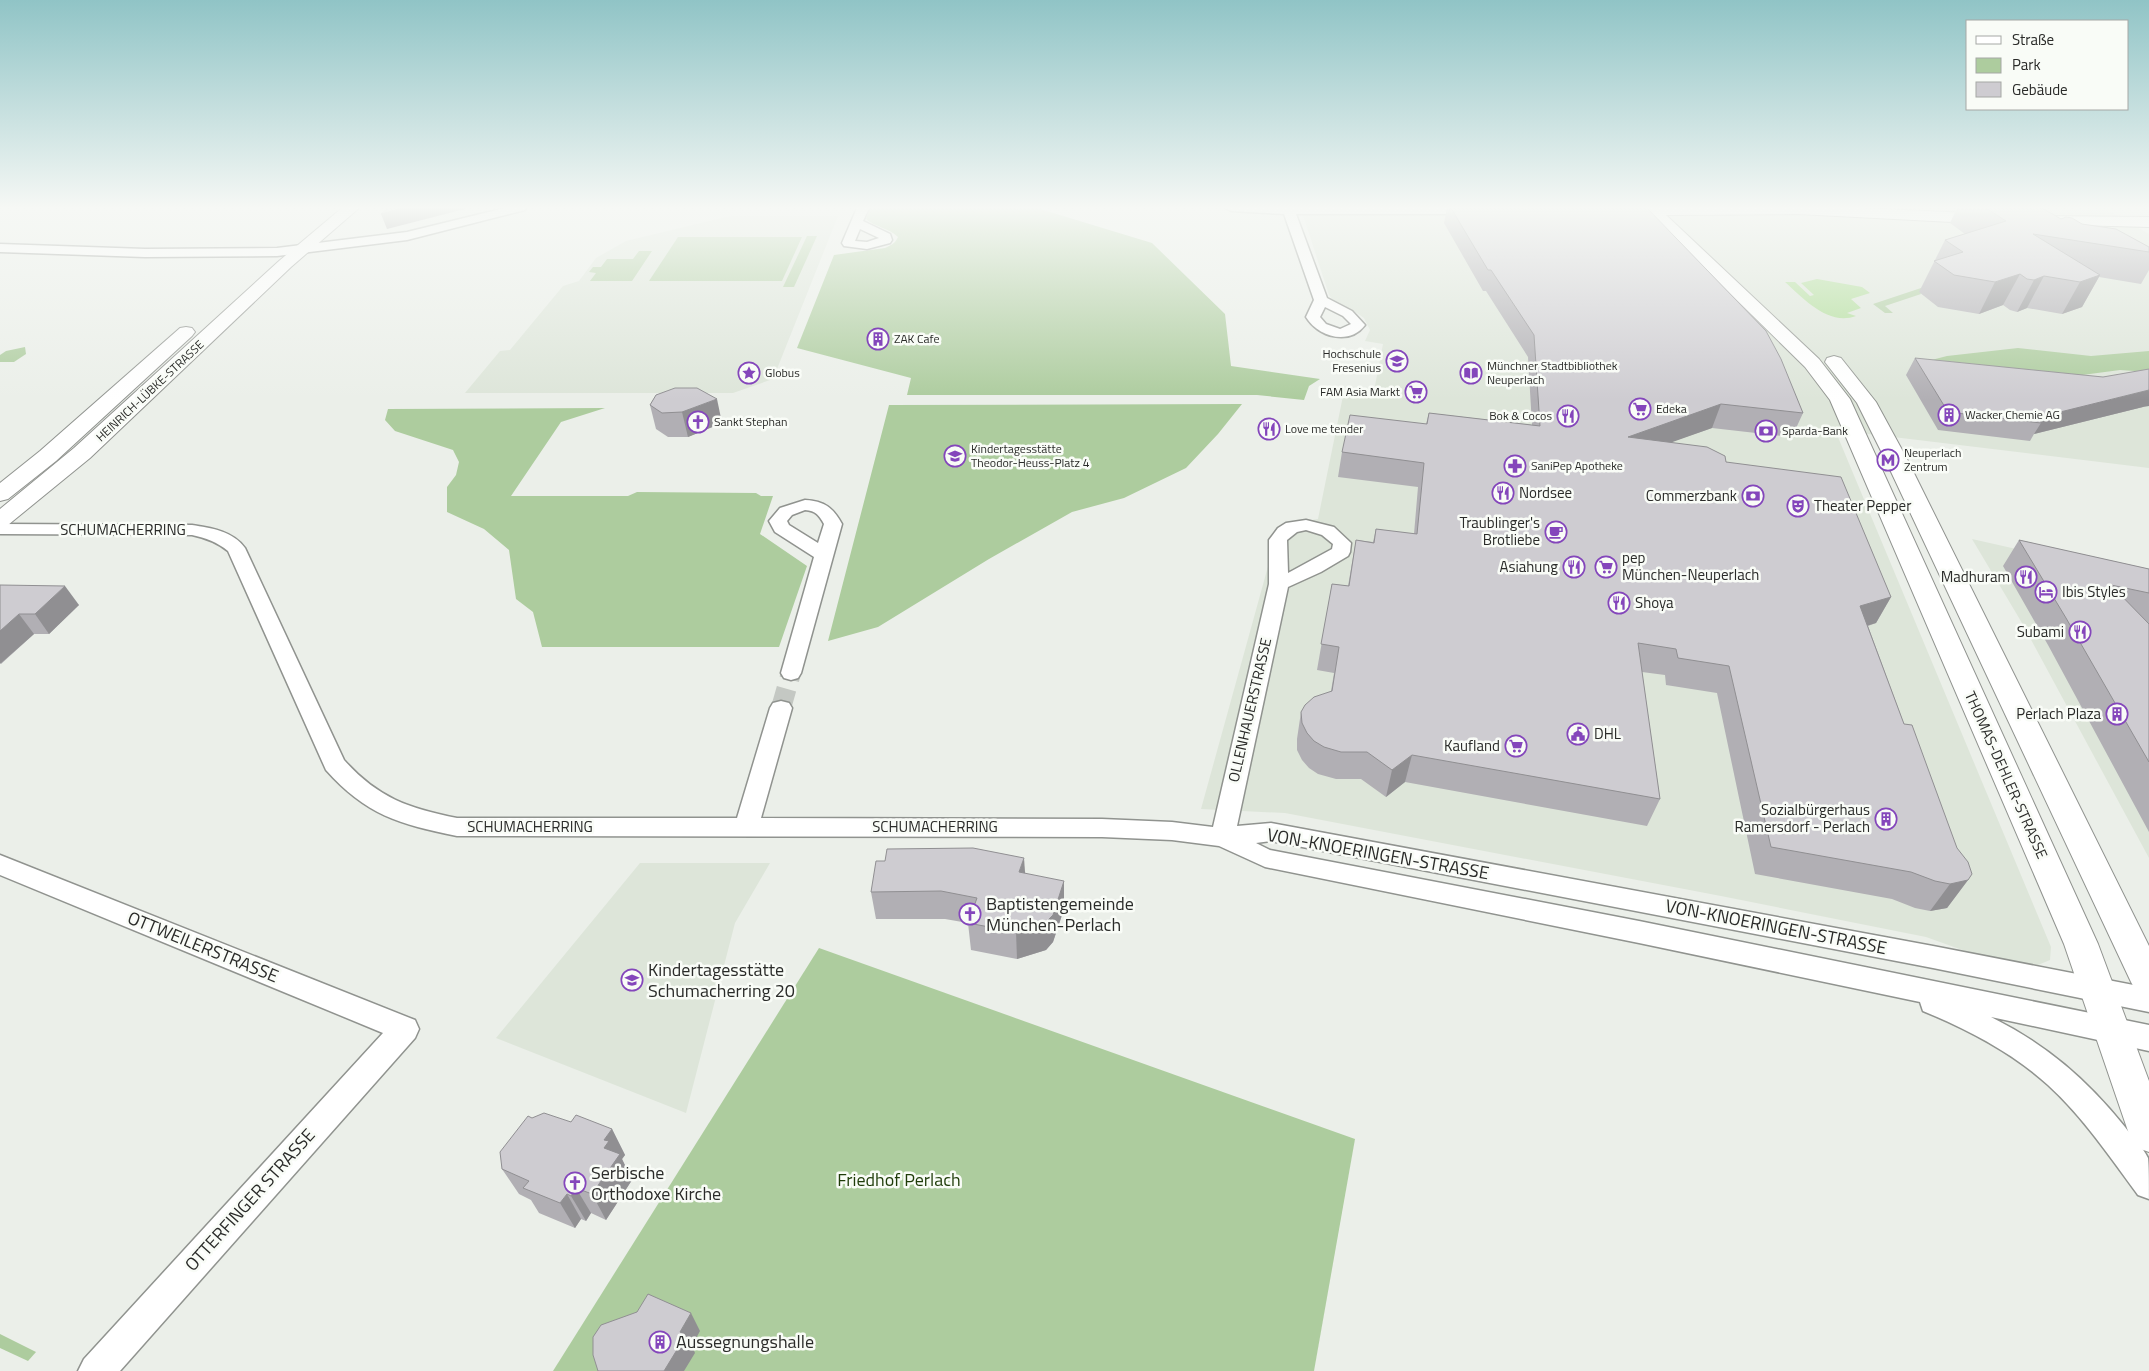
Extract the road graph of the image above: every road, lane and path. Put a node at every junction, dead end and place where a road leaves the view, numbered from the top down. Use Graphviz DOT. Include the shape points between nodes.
graph roads {
  1 [pos="268,272"];
  2 [pos="271,272"];
  3 [pos="1310,272"];
  4 [pos="1713,272"];
  5 [pos="1739,272"];
  6 [pos="1321,300"];
  7 [pos="1849,422"];
  8 [pos="1880,427"];
  9 [pos="0,494"];
  10 [pos="0,520"];
  11 [pos="0,529"];
  12 [pos="824,555"];
  13 [pos="1279,584"];
  14 [pos="791,673"];
  15 [pos="781,708"];
  16 [pos="747,827"];
  17 [pos="1223,837"];
  18 [pos="0,865"];
  19 [pos="1870,981"];
  20 [pos="2149,982"];
  21 [pos="2097,990"];
  22 [pos="2149,1000"];
  23 [pos="405,1029"];
  24 [pos="2112,1030"];
  25 [pos="2149,1038"];
  26 [pos="2149,1134"];
  27 [pos="2149,1184"];
  28 [pos="96,1371"];
  1 -- 9 [label="main road, HEINRICH-LÜBKE-STRASSE"];
  2 -- 10 [label="main road, HEINRICH-LÜBKE-STRASSE" via="82,454"];
  3 -- 6 [label="street"];
  4 -- 7 [label="main road, THOMAS-DEHLER-STRASSE" via="1812,363 1830,383"];
  5 -- 8 [label="main road" via="1837,366 1866,402"];
  7 -- 8 [label="main road" via="1872,430"];
  7 -- 21 [label="main road, THOMAS-DEHLER-STRASSE" via="2081,944"];
  8 -- 20 [label="main road"];
  11 -- 16 [label="street, SCHUMACHERRING" via="171,529 210,533 226,540 236,548 334,764 350,784 372,802 403,814 456,826"];
  12 -- 14 [label="street"];
  13 -- 17 [label="street, OLLENHAUERSTRASSE"];
  15 -- 16 [label="street"];
  16 -- 17 [label="street, SCHUMACHERRING" via="1102,828"];
  17 -- 19 [label="street, VON-KNOERINGEN-STRASSE" via="1265,858"];
  17 -- 21 [label="street, VON-KNOERINGEN-STRASSE" via="1271,832 1933,956"];
  18 -- 23 [label="street, OTTWEILERSTRASSE"];
  19 -- 24 [label="street, VON-KNOERINGEN-STRASSE"];
  19 -- 27 [label="street, VON-KNOERINGEN-STRASSE" via="1946,1008 2042,1062 2065,1081 2113,1135"];
  21 -- 22 [label="street"];
  21 -- 24 [label="main road, THOMAS-DEHLER-STRASSE"];
  23 -- 28 [label="street, OTTERFINGER STRASSE"];
  24 -- 25 [label="street, VON-KNOERINGEN-STRASSE"];
  24 -- 26 [label="main road, THOMAS-DEHLER-STRASSE"];
}
